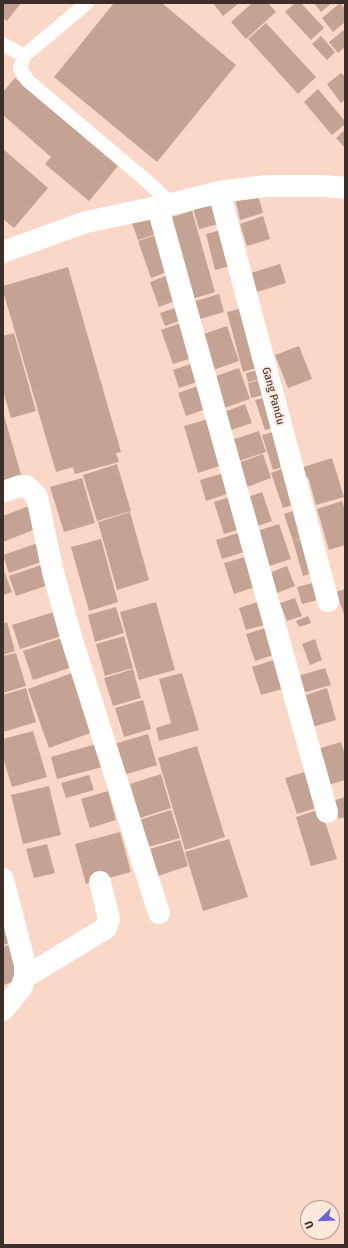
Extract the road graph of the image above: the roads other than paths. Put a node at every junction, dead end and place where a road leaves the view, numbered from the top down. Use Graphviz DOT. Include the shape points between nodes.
graph roads {
  1 [pos="87,3"];
  2 [pos="3,44"];
  3 [pos="24,56"];
  4 [pos="345,188"];
  5 [pos="219,192"];
  6 [pos="165,206"];
  7 [pos="3,252"];
  8 [pos="3,492"];
  9 [pos="328,601"];
  10 [pos="328,812"];
  11 [pos="3,879"];
  12 [pos="100,882"];
  13 [pos="158,913"];
  14 [pos="25,978"];
  15 [pos="3,1010"];
  1 -- 3 [label="lane"];
  2 -- 3 [label="lane"];
  3 -- 6 [label="lane" via="20,70 28,81 141,176"];
  4 -- 5 [label="street" via="266,186"];
  5 -- 6 [label="street"];
  5 -- 9 [label="street, Gang Pandu"];
  6 -- 7 [label="street" via="86,222"];
  6 -- 10 [label="street"];
  8 -- 13 [label="street" via="26,486 37,497 53,572 71,637"];
  11 -- 14 [label="street" via="25,965"];
  12 -- 14 [label="street" via="109,919 106,928"];
  14 -- 15 [label="street" via="21,988"];
}
